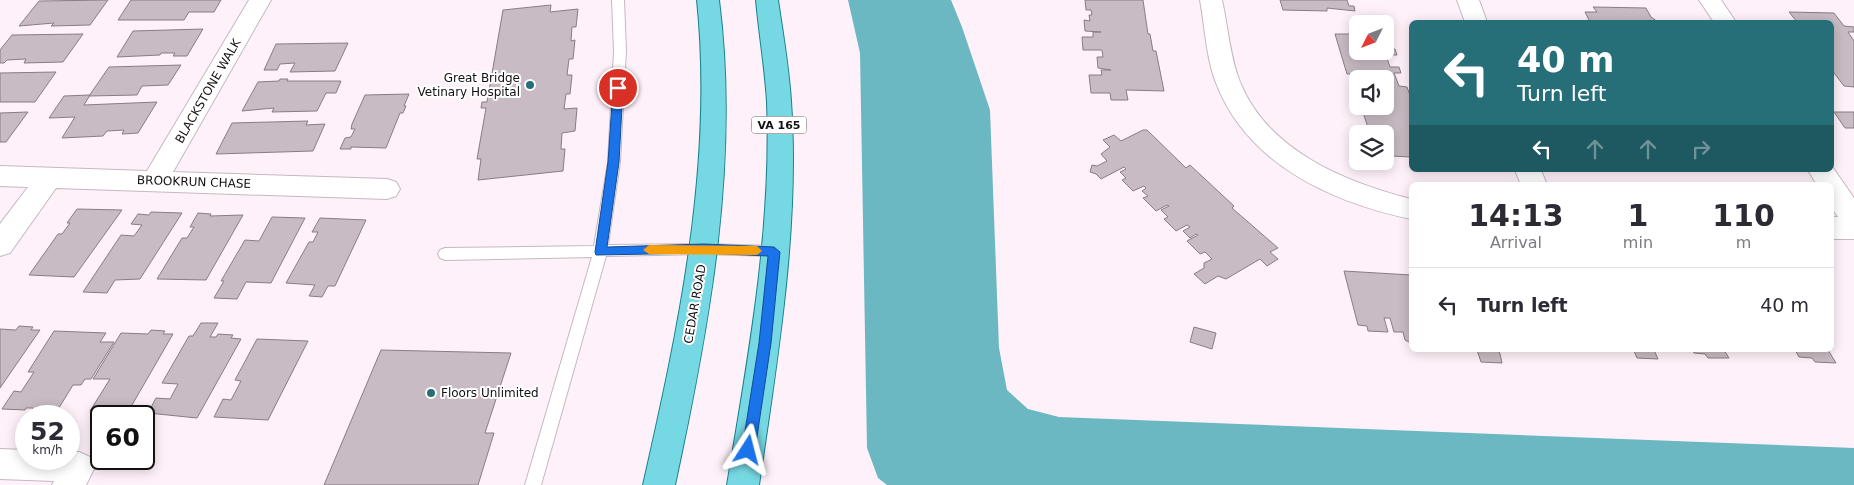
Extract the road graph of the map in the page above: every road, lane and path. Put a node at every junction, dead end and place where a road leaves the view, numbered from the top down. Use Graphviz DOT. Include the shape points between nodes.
graph roads {
  1 [pos="260,0"];
  2 [pos="618,0"];
  3 [pos="708,0"];
  4 [pos="767,0"];
  5 [pos="1211,0"];
  6 [pos="1468,0"];
  7 [pos="1710,0"];
  8 [pos="1475,20"];
  9 [pos="1724,20"];
  10 [pos="0,176"];
  11 [pos="49,178"];
  12 [pos="155,181"];
  13 [pos="388,189"];
  14 [pos="1834,190"];
  15 [pos="1409,209"];
  16 [pos="1854,220"];
  17 [pos="1834,228"];
  18 [pos="1854,228"];
  19 [pos="0,245"];
  20 [pos="704,249"];
  21 [pos="600,252"];
  22 [pos="774,252"];
  23 [pos="445,254"];
  24 [pos="0,464"];
  25 [pos="68,485"];
  26 [pos="533,485"];
  27 [pos="659,485"];
  28 [pos="743,485"];
  1 -- 12 [label="street, BLACKSTONE WALK"];
  2 -- 21 [label="lane" via="620,51 614,162"];
  3 -- 20 [label="main road, CEDAR ROAD" via="714,80"];
  4 -- 22 [label="main road, VA 165" via="780,142"];
  5 -- 15 [label="street" via="1228,82 1246,117 1273,146 1304,169 1341,189"];
  6 -- 8 [label="street"];
  7 -- 9 [label="street"];
  10 -- 11 [label="street, BROOKRUN CHASE"];
  11 -- 12 [label="street, BROOKRUN CHASE"];
  11 -- 19 [label="street"];
  12 -- 13 [label="street, BROOKRUN CHASE"];
  14 -- 16 [label="street"];
  17 -- 18 [label="street"];
  20 -- 21 [label="lane"];
  20 -- 22 [label="lane"];
  20 -- 27 [label="main road, CEDAR ROAD" via="683,374"];
  21 -- 23 [label="lane"];
  21 -- 26 [label="lane"];
  22 -- 28 [label="main road, VA 165" via="765,343"];
  24 -- 25 [label="street" via="79,468"];
}
